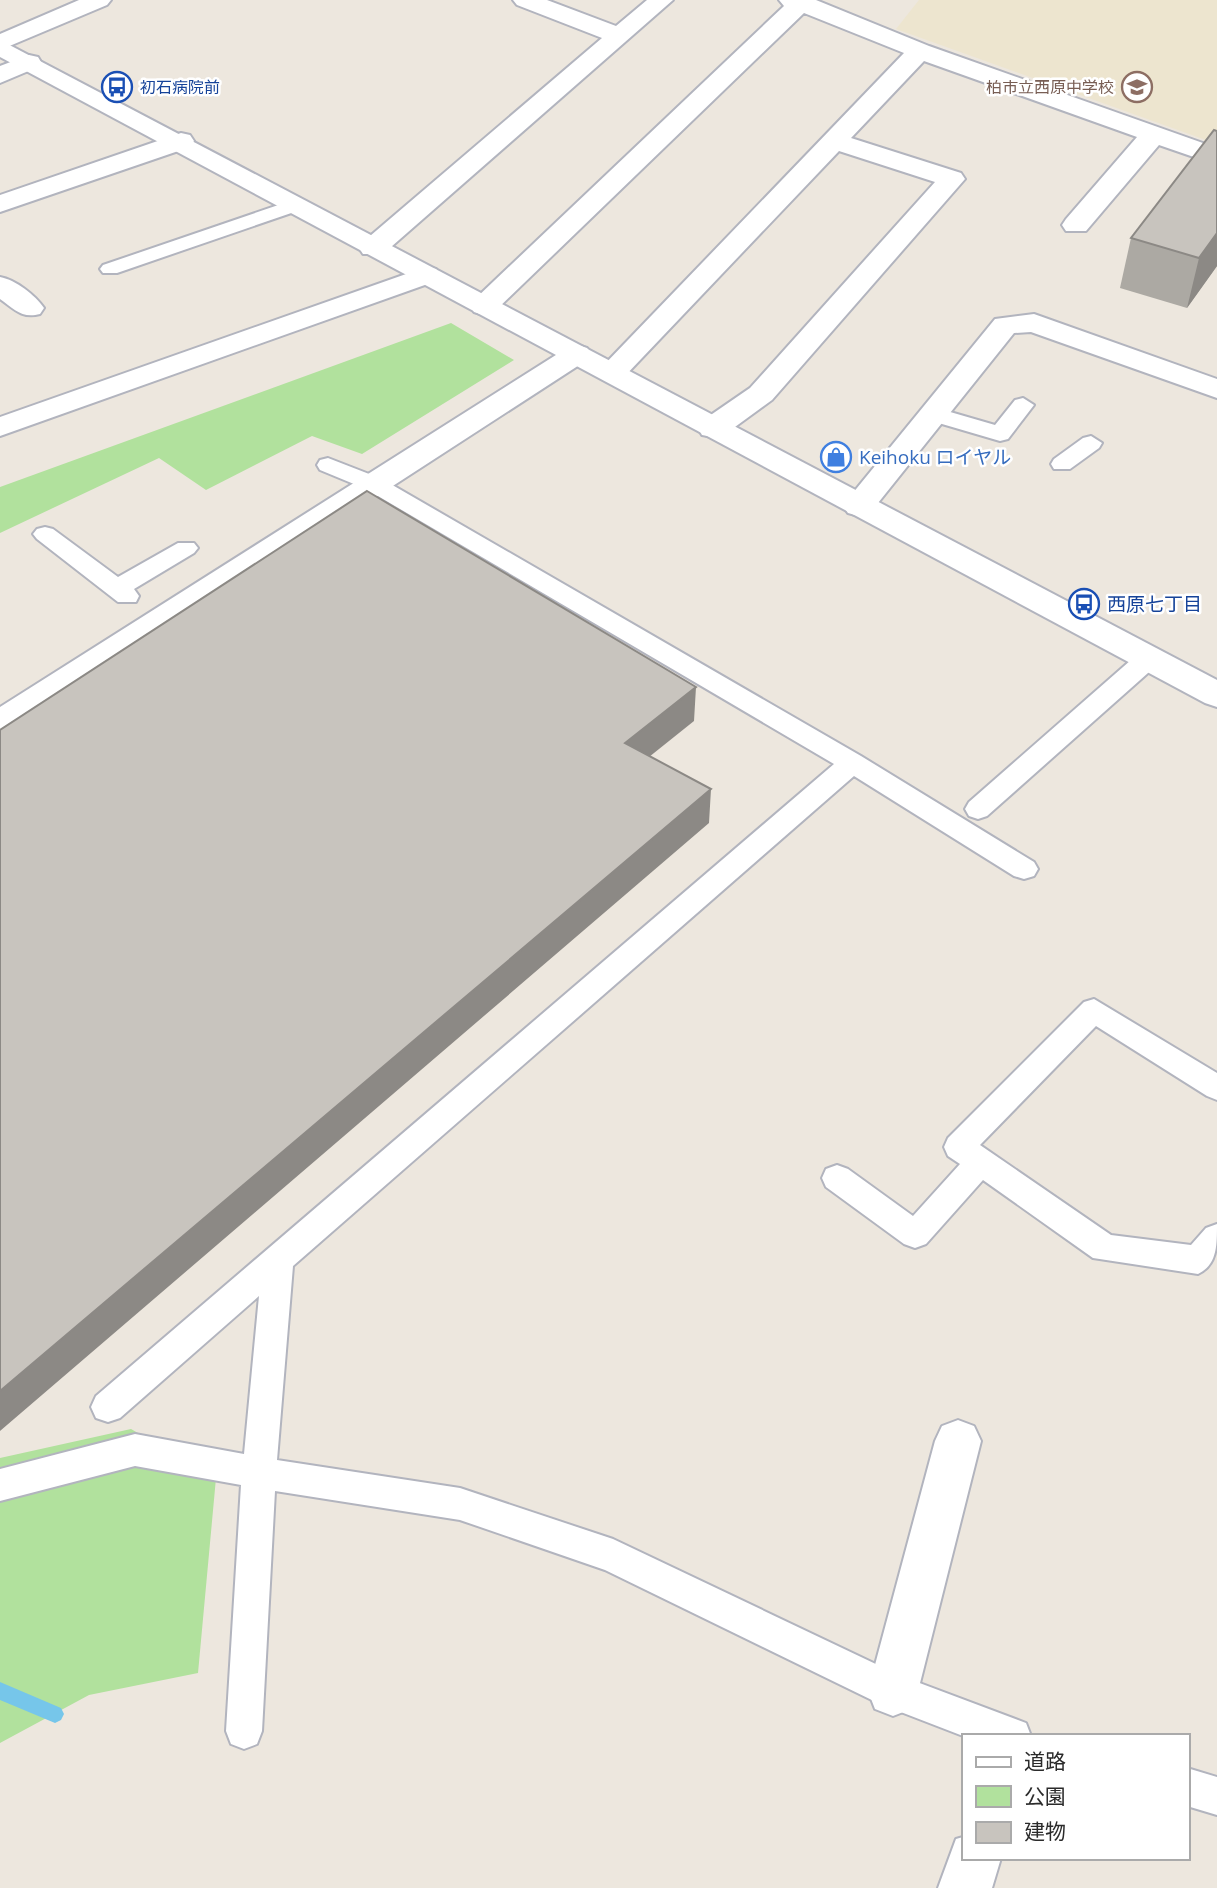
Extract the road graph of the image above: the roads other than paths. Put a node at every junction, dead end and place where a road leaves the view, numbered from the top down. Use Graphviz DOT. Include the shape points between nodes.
graph roads {
  1 [pos="99,0"];
  2 [pos="525,0"];
  3 [pos="661,0"];
  4 [pos="798,1"];
  5 [pos="619,36"];
  6 [pos="0,45"];
  7 [pos="920,51"];
  8 [pos="29,62"];
  9 [pos="0,75"];
  10 [pos="1154,134"];
  11 [pos="181,141"];
  12 [pos="834,141"];
  13 [pos="1217,157"];
  14 [pos="0,204"];
  15 [pos="296,205"];
  16 [pos="1076,225"];
  17 [pos="373,248"];
  18 [pos="110,269"];
  19 [pos="426,275"];
  20 [pos="0,285"];
  21 [pos="484,306"];
  22 [pos="30,308"];
  23 [pos="577,354"];
  24 [pos="612,373"];
  25 [pos="1217,389"];
  26 [pos="1023,405"];
  27 [pos="933,414"];
  28 [pos="0,427"];
  29 [pos="713,428"];
  30 [pos="1091,443"];
  31 [pos="1062,464"];
  32 [pos="328,465"];
  33 [pos="374,484"];
  34 [pos="859,506"];
  35 [pos="45,534"];
  36 [pos="186,548"];
  37 [pos="1148,659"];
  38 [pos="1217,695"];
  39 [pos="0,724"];
  40 [pos="852,763"];
  41 [pos="978,809"];
  42 [pos="1024,869"];
  43 [pos="1217,1088"];
  44 [pos="981,1163"];
  45 [pos="836,1178"];
  46 [pos="1217,1237"];
  47 [pos="278,1259"];
  48 [pos="108,1407"];
  49 [pos="958,1441"];
  50 [pos="258,1473"];
  51 [pos="0,1485"];
  52 [pos="893,1691"];
  53 [pos="244,1731"];
  54 [pos="1008,1734"];
  55 [pos="1189,1788"];
  56 [pos="1217,1796"];
  57 [pos="974,1860"];
  58 [pos="965,1888"];
  1 -- 6 [label="street"];
  2 -- 5 [label="street"];
  3 -- 5 [label="street"];
  4 -- 7 [label="street"];
  4 -- 21 [label="street"];
  5 -- 17 [label="street"];
  6 -- 8 [label="street"];
  7 -- 10 [label="street"];
  7 -- 12 [label="street"];
  8 -- 9 [label="street"];
  8 -- 11 [label="street"];
  10 -- 13 [label="street"];
  10 -- 16 [label="street"];
  11 -- 14 [label="street"];
  11 -- 15 [label="street"];
  12 -- 24 [label="street"];
  12 -- 29 [label="street" via="952,178 761,394"];
  15 -- 17 [label="street"];
  15 -- 18 [label="lane"];
  17 -- 19 [label="street"];
  19 -- 21 [label="street"];
  19 -- 28 [label="street"];
  20 -- 22 [label="street"];
  21 -- 23 [label="street"];
  23 -- 24 [label="street"];
  23 -- 33 [label="street"];
  24 -- 29 [label="street"];
  25 -- 27 [label="street" via="1034,323 1005,324"];
  26 -- 27 [label="lane" via="1000,434"];
  27 -- 34 [label="street"];
  29 -- 34 [label="street"];
  30 -- 31 [label="lane"];
  32 -- 33 [label="lane"];
  33 -- 39 [label="street"];
  33 -- 40 [label="lane"];
  34 -- 37 [label="street"];
  35 -- 36 [label="lane" via="122,592"];
  37 -- 38 [label="street"];
  37 -- 41 [label="lane"];
  40 -- 42 [label="lane"];
  40 -- 47 [label="lane"];
  43 -- 44 [label="lane" via="1094,1010 959,1147"];
  44 -- 45 [label="lane" via="915,1235"];
  44 -- 46 [label="lane" via="1104,1248 1198,1260"];
  47 -- 48 [label="lane"];
  47 -- 50 [label="lane"];
  49 -- 52 [label="street"];
  50 -- 51 [label="lane" via="135,1450"];
  50 -- 52 [label="lane" via="460,1503 613,1556"];
  50 -- 53 [label="lane"];
  52 -- 54 [label="lane"];
  55 -- 56 [label="lane"];
  57 -- 58 [label="street"];
}
